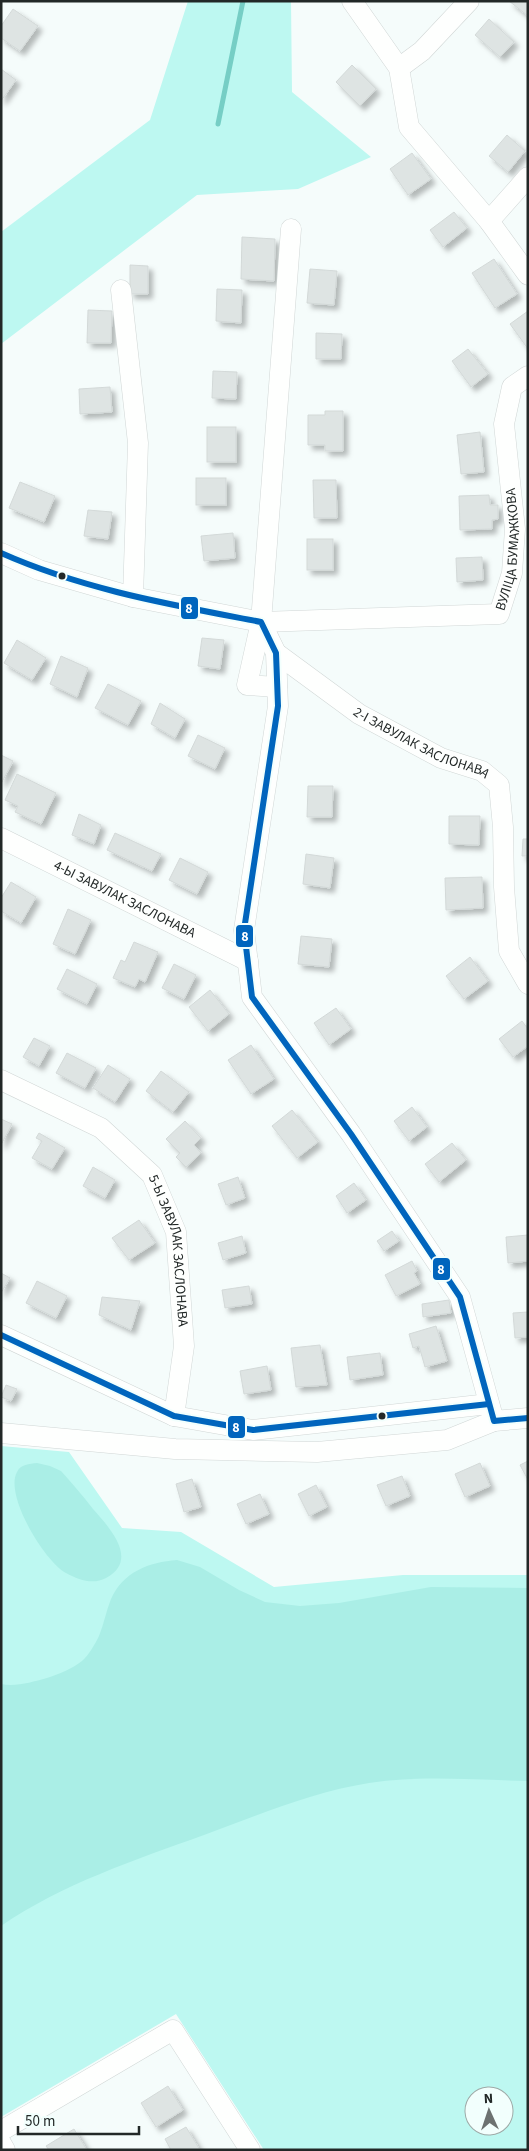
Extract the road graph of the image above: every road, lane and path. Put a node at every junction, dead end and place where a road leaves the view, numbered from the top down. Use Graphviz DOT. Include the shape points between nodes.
graph roads {
  1 [pos="352,1"];
  2 [pos="469,1"];
  3 [pos="399,68"];
  4 [pos="528,177"];
  5 [pos="488,222"];
  6 [pos="291,229"];
  7 [pos="528,275"];
  8 [pos="121,290"];
  9 [pos="528,376"];
  10 [pos="1,553"];
  11 [pos="133,597"];
  12 [pos="261,622"];
  13 [pos="276,652"];
  14 [pos="277,687"];
  15 [pos="1,838"];
  16 [pos="248,961"];
  17 [pos="528,984"];
  18 [pos="1,1080"];
  19 [pos="1,1335"];
  20 [pos="492,1412"];
  21 [pos="174,1416"];
  22 [pos="528,1418"];
  23 [pos="1,1434"];
  24 [pos="1,2131"];
  25 [pos="1,2143"];
  26 [pos="5,2150"];
  27 [pos="250,2150"];
  1 -- 3 [label="street"];
  2 -- 3 [label="street" via="422,51"];
  3 -- 5 [label="street" via="409,127"];
  4 -- 5 [label="street"];
  5 -- 7 [label="street"];
  6 -- 12 [label="street"];
  8 -- 11 [label="street" via="138,443"];
  9 -- 12 [label="street, ВУЛІЦА БУМАЖКОВА" via="512,388 504,424 515,529 512,573 499,614"];
  10 -- 11 [label="street, ВУЛІЦА БУМАЖКОВА" via="39,570"];
  11 -- 12 [label="street, ВУЛІЦА БУМАЖКОВА"];
  12 -- 13 [label="street"];
  12 -- 14 [label="street" via="247,685"];
  13 -- 14 [label="street"];
  13 -- 17 [label="street, 2-І ЗАВУЛАК ЗАСЛОНАВА" via="360,714 441,758 482,771 499,785 509,950"];
  14 -- 16 [label="street" via="278,706 244,930"];
  15 -- 16 [label="street, 4-Ы ЗАВУЛАК ЗАСЛОНАВА"];
  16 -- 20 [label="street" via="252,997 351,1134 460,1297"];
  18 -- 21 [label="street, 5-Ы ЗАВУЛАК ЗАСЛОНАВА" via="101,1128 152,1175 176,1232 184,1346"];
  19 -- 21 [label="street"];
  20 -- 21 [label="street" via="253,1430"];
  20 -- 22 [label="street"];
  20 -- 23 [label="street" via="447,1440 317,1452 175,1449"];
  24 -- 27 [label="street" via="172,2030"];
  25 -- 26 [label="street"];
}
